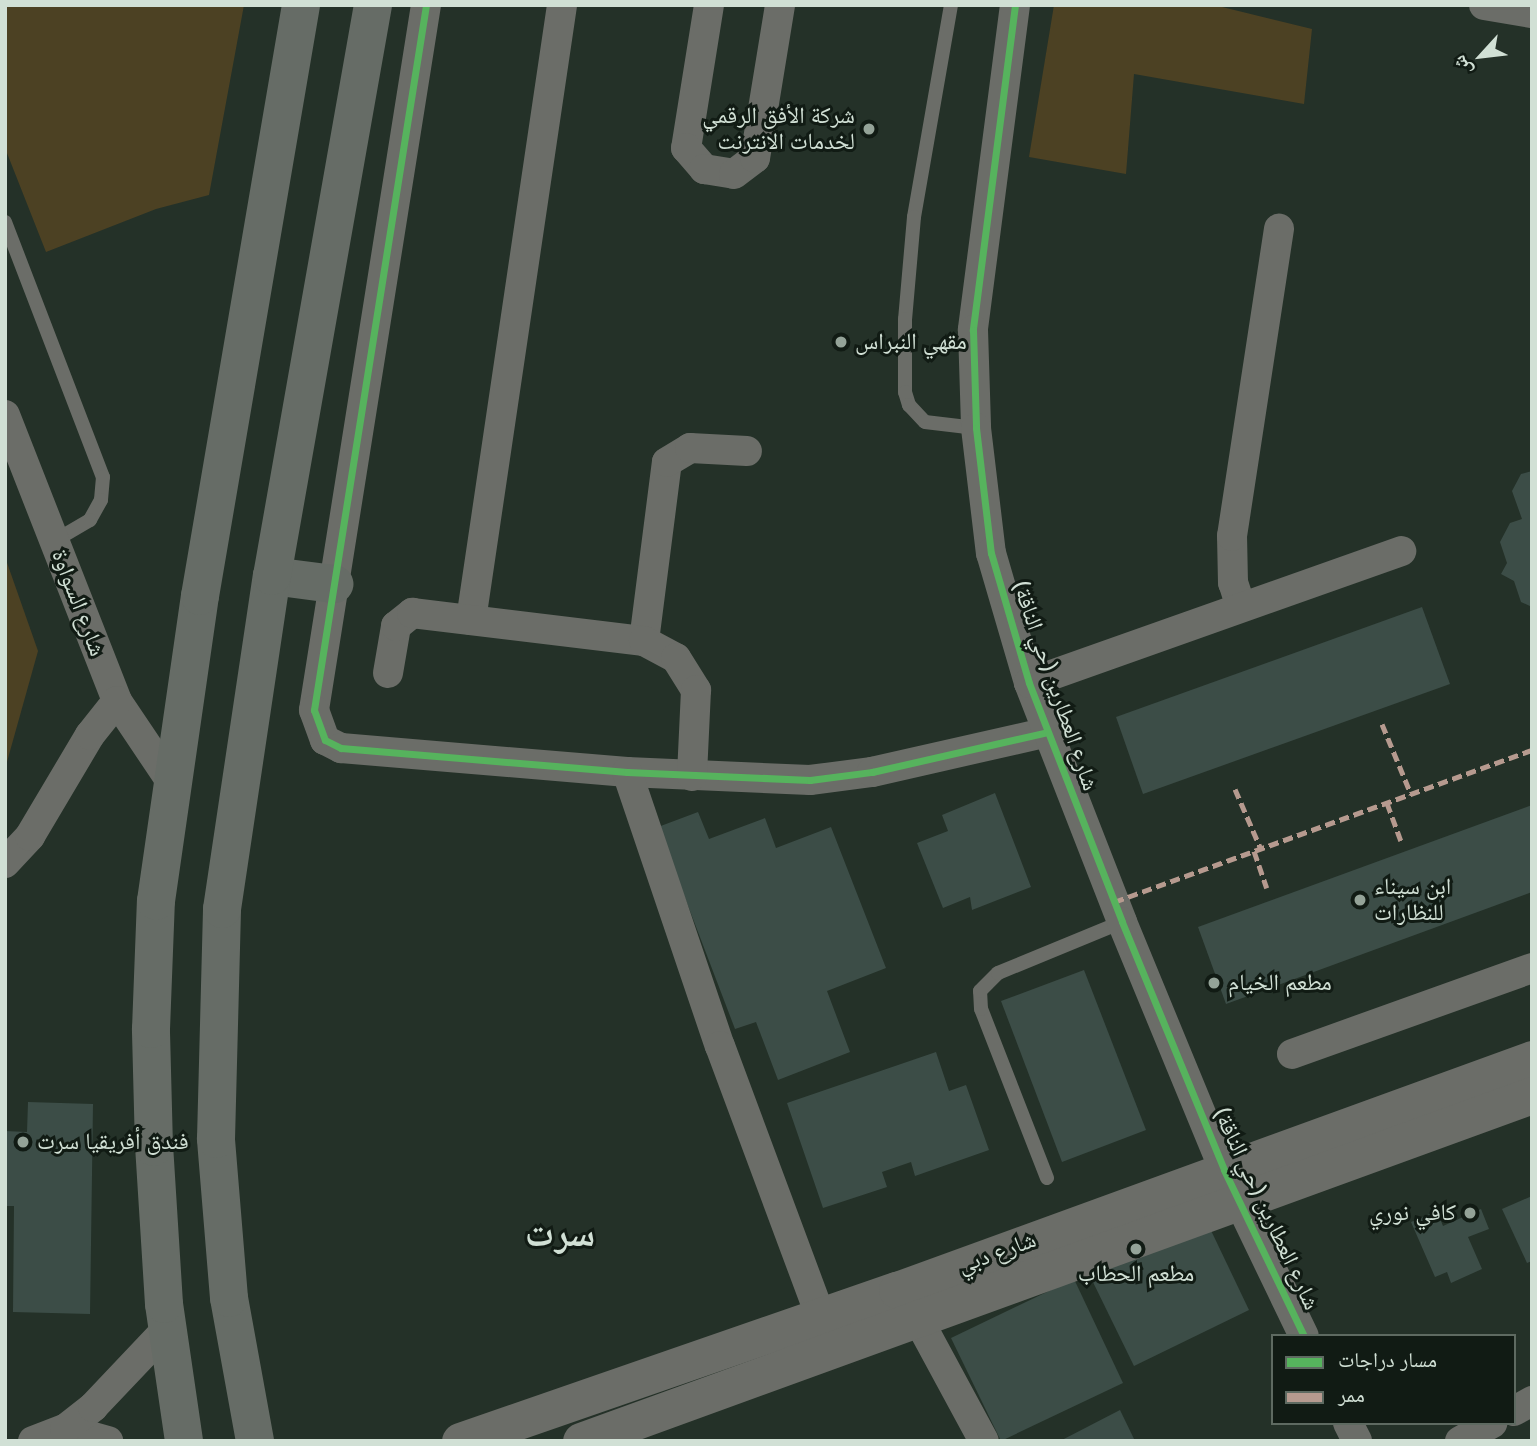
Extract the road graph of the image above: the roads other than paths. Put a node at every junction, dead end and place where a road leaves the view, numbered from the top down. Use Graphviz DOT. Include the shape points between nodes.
graph roads {
  1 [pos="300,5"];
  2 [pos="373,5"];
  3 [pos="426,5"];
  4 [pos="562,5"];
  5 [pos="709,5"];
  6 [pos="780,5"];
  7 [pos="951,5"];
  8 [pos="1016,5"];
  9 [pos="1484,5"];
  10 [pos="1532,13"];
  11 [pos="5,222"];
  12 [pos="1279,229"];
  13 [pos="5,415"];
  14 [pos="976,428"];
  15 [pos="747,451"];
  16 [pos="54,541"];
  17 [pos="1402,551"];
  18 [pos="272,576"];
  19 [pos="334,584"];
  20 [pos="1241,607"];
  21 [pos="471,620"];
  22 [pos="644,640"];
  23 [pos="388,673"];
  24 [pos="1029,683"];
  25 [pos="117,701"];
  26 [pos="1048,732"];
  27 [pos="627,772"];
  28 [pos="692,776"];
  29 [pos="170,780"];
  30 [pos="5,863"];
  31 [pos="1122,922"];
  32 [pos="1532,968"];
  33 [pos="1292,1054"];
  34 [pos="1532,1059"];
  35 [pos="1532,1096"];
  36 [pos="1047,1178"];
  37 [pos="1231,1186"];
  38 [pos="821,1317"];
  39 [pos="919,1321"];
  40 [pos="167,1328"];
  41 [pos="1303,1334"];
  42 [pos="1532,1401"];
  43 [pos="1516,1410"];
  44 [pos="1349,1425"];
  45 [pos="1488,1425"];
  46 [pos="65,1429"];
  47 [pos="33,1441"];
  48 [pos="108,1441"];
  49 [pos="184,1441"];
  50 [pos="255,1441"];
  51 [pos="460,1441"];
  52 [pos="581,1441"];
  53 [pos="985,1441"];
  54 [pos="1357,1441"];
  55 [pos="1460,1441"];
  1 -- 29 [label="highway"];
  2 -- 18 [label="highway"];
  3 -- 19 [label="street"];
  4 -- 21 [label="street"];
  5 -- 6 [label="street" via="686,148 704,169 734,174 755,158"];
  7 -- 14 [label="lane" via="914,217 905,319 905,392 909,405 925,422"];
  8 -- 14 [label="street, شارع العطارين (حي الناقة)" via="977,278"];
  9 -- 10 [label="street"];
  11 -- 16 [label="lane" via="103,477 101,500 90,520"];
  12 -- 20 [label="street" via="1232,536 1233,583"];
  13 -- 16 [label="street, شارع السواوة"];
  14 -- 24 [label="street, شارع العطارين (حي الناقة)" via="991,553"];
  15 -- 22 [label="street" via="690,448 667,463"];
  16 -- 25 [label="street, شارع السواوة"];
  17 -- 20 [label="street"];
  18 -- 19 [label="highway"];
  18 -- 50 [label="highway" via="235,801 216,1023 216,1139 229,1298"];
  19 -- 27 [label="street" via="314,710 318,730 332,745"];
  20 -- 24 [label="street"];
  21 -- 22 [label="street"];
  21 -- 23 [label="street" via="418,612 402,617 394,632"];
  22 -- 28 [label="street" via="676,658 696,690"];
  24 -- 26 [label="street, شارع العطارين (حي الناقة)"];
  25 -- 29 [label="street, شارع السواوة"];
  25 -- 30 [label="street" via="90,735 30,836"];
  26 -- 28 [label="street" via="842,778"];
  26 -- 31 [label="street, شارع العطارين (حي الناقة)"];
  27 -- 28 [label="street"];
  27 -- 38 [label="street" via="720,1046"];
  29 -- 40 [label="highway" via="156,901 151,1029"];
  31 -- 36 [label="lane" via="998,973 980,992 981,1009"];
  31 -- 37 [label="street, شارع العطارين (حي الناقة)"];
  32 -- 33 [label="street"];
  34 -- 37 [label="street, شارع دبي"];
  35 -- 37 [label="street, شارع دبي"];
  37 -- 38 [label="street, شارع دبي"];
  37 -- 39 [label="street, شارع دبي"];
  37 -- 41 [label="street, شارع العطارين (حي الناقة)"];
  38 -- 51 [label="street, شارع دبي"];
  39 -- 52 [label="street, شارع دبي"];
  39 -- 53 [label="street"];
  40 -- 46 [label="street" via="119,1382"];
  40 -- 49 [label="highway"];
  42 -- 43 [label="street"];
  44 -- 54 [label="street"];
  45 -- 55 [label="street"];
  46 -- 47 [label="street"];
  46 -- 48 [label="street"];
}
